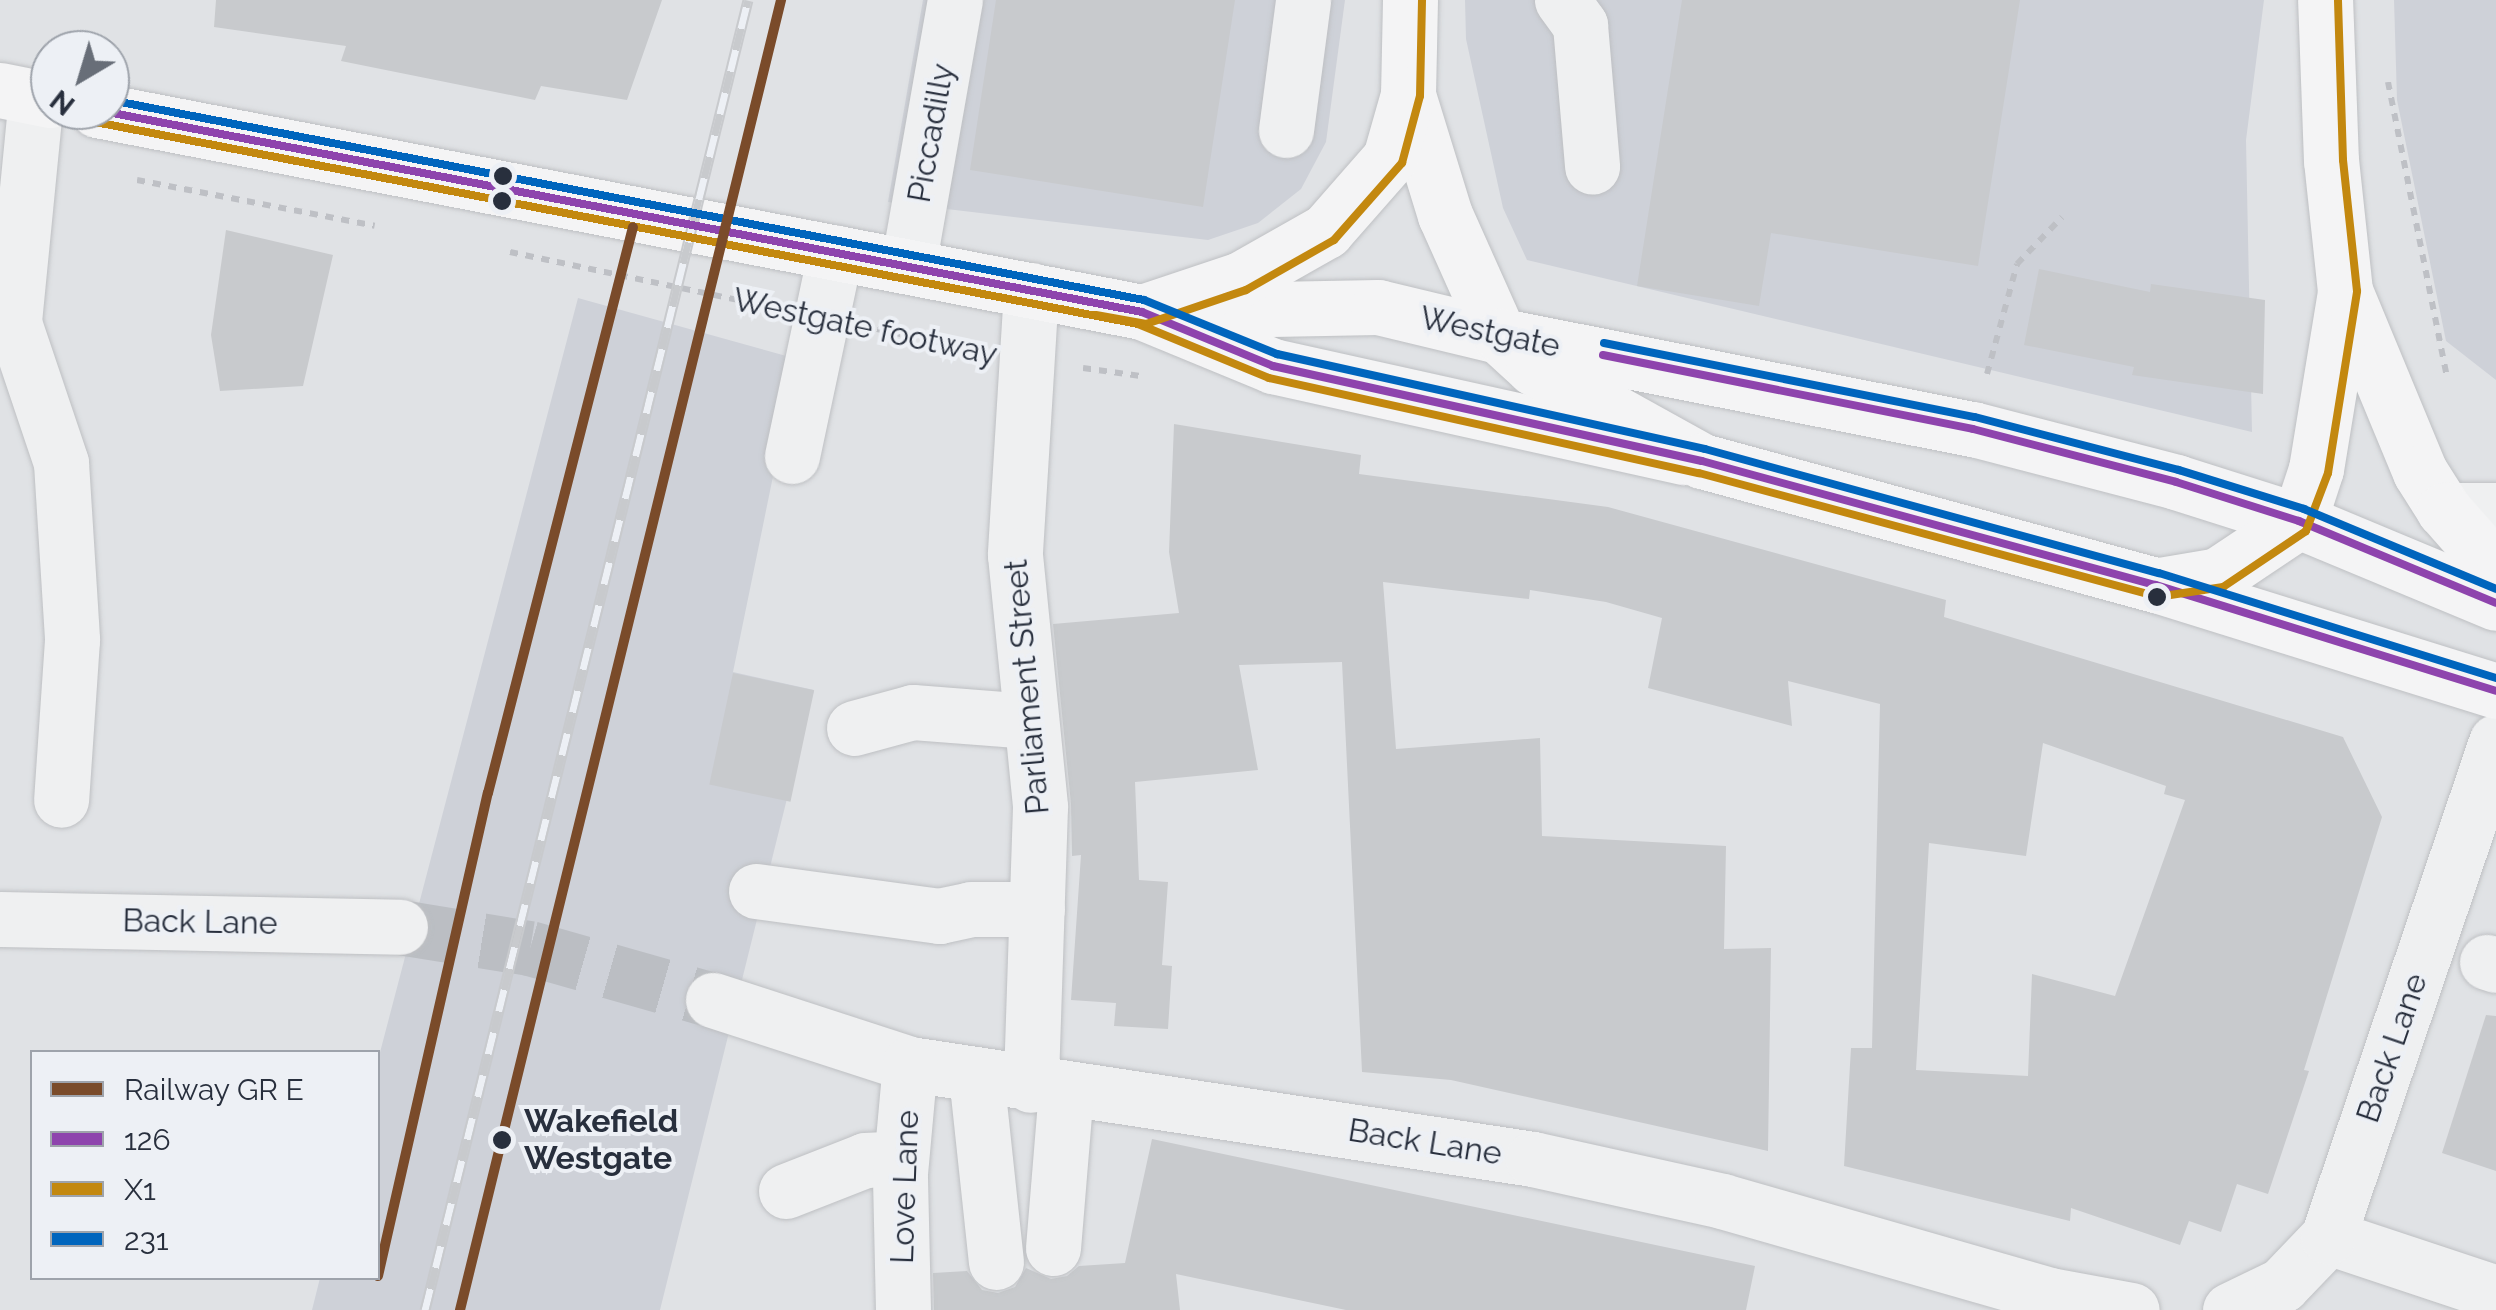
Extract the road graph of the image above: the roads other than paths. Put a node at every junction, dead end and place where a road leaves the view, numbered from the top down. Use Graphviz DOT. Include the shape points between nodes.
graph roads {
  1 [pos="954,0"];
  2 [pos="1303,0"];
  3 [pos="1410,0"];
  4 [pos="1562,0"];
  5 [pos="2325,0"];
  6 [pos="1408,94"];
  7 [pos="29,96"];
  8 [pos="130,116"];
  9 [pos="1286,130"];
  10 [pos="1592,166"];
  11 [pos="835,253"];
  12 [pos="908,266"];
  13 [pos="1031,290"];
  14 [pos="2345,291"];
  15 [pos="1142,312"];
  16 [pos="1500,336"];
  17 [pos="792,456"];
  18 [pos="1702,460"];
  19 [pos="2470,510"];
  20 [pos="2299,521"];
  21 [pos="2496,569"];
  22 [pos="2156,586"];
  23 [pos="2496,603"];
  24 [pos="2496,691"];
  25 [pos="1031,721"];
  26 [pos="854,728"];
  27 [pos="2494,755"];
  28 [pos="62,800"];
  29 [pos="756,891"];
  30 [pos="1037,909"];
  31 [pos="0,919"];
  32 [pos="400,927"];
  33 [pos="713,1000"];
  34 [pos="910,1064"];
  35 [pos="976,1076"];
  36 [pos="1048,1087"];
  37 [pos="901,1158"];
  38 [pos="786,1191"];
  39 [pos="2328,1237"];
  40 [pos="1052,1248"];
  41 [pos="996,1262"];
  42 [pos="2496,1293"];
  43 [pos="903,1310"];
  44 [pos="2132,1310"];
  45 [pos="2230,1310"];
  1 -- 12 [label="street, Piccadilly"];
  2 -- 9 [label="street"];
  3 -- 6 [label="main road"];
  4 -- 10 [label="street" via="1580,24"];
  5 -- 14 [label="main road" via="2331,161"];
  6 -- 15 [label="main road" via="1390,158 1326,231 1241,279"];
  6 -- 16 [label="main road" via="1445,215"];
  7 -- 28 [label="street" via="14,323 61,463 72,640"];
  8 -- 11 [label="main road, Westgate"];
  11 -- 12 [label="main road, Westgate"];
  11 -- 17 [label="street"];
  12 -- 13 [label="main road, Westgate"];
  13 -- 15 [label="main road, Westgate"];
  13 -- 25 [label="street, Parliament Street" via="1015,555"];
  14 -- 19 [label="main road" via="2420,472"];
  14 -- 20 [label="main road" via="2316,469"];
  15 -- 16 [label="main road, Westgate" via="1378,307"];
  15 -- 18 [label="main road, Westgate" via="1273,366"];
  16 -- 18 [label="main road" via="1534,368"];
  16 -- 20 [label="main road, Westgate" via="1973,429"];
  18 -- 22 [label="main road, Westgate"];
  19 -- 21 [label="main road"];
  20 -- 22 [label="main road" via="2218,574"];
  20 -- 23 [label="main road, Westgate"];
  22 -- 24 [label="main road, Westgate"];
  25 -- 26 [label="street" via="913,712"];
  25 -- 30 [label="street, Parliament Street" via="1040,807"];
  27 -- 39 [label="street, Back Lane"];
  29 -- 30 [label="street" via="939,916"];
  30 -- 36 [label="street, Parliament Street"];
  31 -- 32 [label="street, Back Lane"];
  33 -- 34 [label="street, Back Lane"];
  34 -- 35 [label="street, Back Lane"];
  34 -- 37 [label="street, Love Lane"];
  35 -- 36 [label="street, Back Lane"];
  35 -- 41 [label="street"];
  36 -- 40 [label="street, Parliament Street"];
  36 -- 44 [label="street, Back Lane" via="1533,1159 1722,1201 2050,1296"];
  37 -- 38 [label="street" via="865,1160"];
  37 -- 43 [label="street, Love Lane"];
  39 -- 42 [label="street"];
  39 -- 45 [label="street, Back Lane" via="2282,1285"];
}
